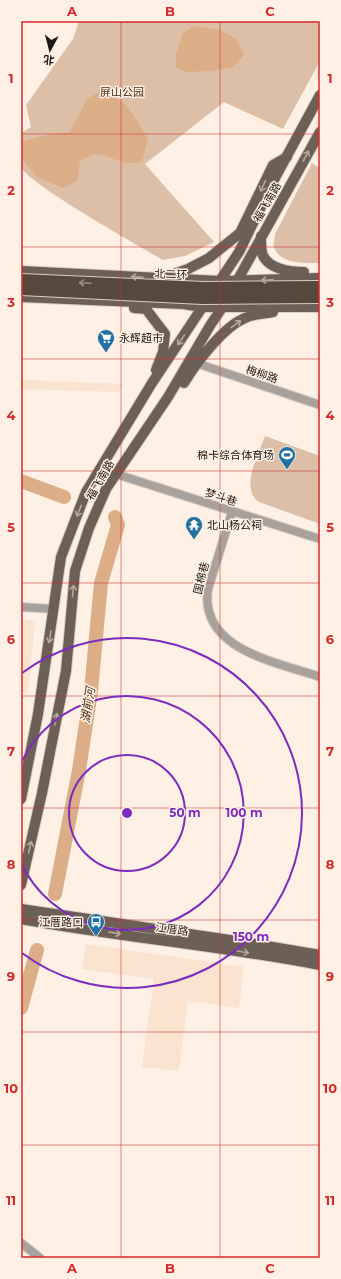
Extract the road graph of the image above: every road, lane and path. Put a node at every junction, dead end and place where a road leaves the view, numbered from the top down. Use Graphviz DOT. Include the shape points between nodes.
graph roads {
  1 [pos="320,95"];
  2 [pos="320,132"];
  3 [pos="287,157"];
  4 [pos="261,236"];
  5 [pos="21,271"];
  6 [pos="320,272"];
  7 [pos="120,276"];
  8 [pos="320,278"];
  9 [pos="162,279"];
  10 [pos="21,280"];
  11 [pos="220,281"];
  12 [pos="236,281"];
  13 [pos="320,287"];
  14 [pos="21,289"];
  15 [pos="21,297"];
  16 [pos="320,297"];
  17 [pos="73,299"];
  18 [pos="118,302"];
  19 [pos="202,307"];
  20 [pos="320,307"];
  21 [pos="293,308"];
  22 [pos="196,363"];
  23 [pos="152,383"];
  24 [pos="320,405"];
  25 [pos="116,474"];
  26 [pos="232,512"];
  27 [pos="320,539"];
  28 [pos="21,607"];
  29 [pos="54,609"];
  30 [pos="320,677"];
  31 [pos="21,799"];
  32 [pos="21,884"];
  33 [pos="21,909"];
  34 [pos="21,919"];
  35 [pos="320,955"];
  36 [pos="320,965"];
  37 [pos="21,1243"];
  38 [pos="40,1258"];
  1 -- 3 [label="main road, 福飞南路"];
  4 -- 2 [label="main road, 福飞南路, one-way"];
  3 -- 9 [label="main road, one-way" via="273,165 240,233 210,258"];
  3 -- 11 [label="main road, 福飞南路" via="245,240"];
  4 -- 6 [label="main road" via="262,254 270,262 285,271"];
  4 -- 12 [label="main road, 福飞南路"];
  5 -- 7 [label="main road"];
  9 -- 7 [label="main road, one-way"];
  7 -- 18 [label="main road"];
  8 -- 12 [label="main road, one-way"];
  9 -- 11 [label="main road"];
  13 -- 10 [label="highway, 北二环, one-way, bridge" via="204,288"];
  11 -- 12 [label="main road"];
  11 -- 19 [label="main road, 福飞南路"];
  12 -- 25 [label="main road, 福飞南路" via="168,397"];
  14 -- 16 [label="highway, 北二环, bridge" via="204,298"];
  15 -- 17 [label="main road"];
  17 -- 18 [label="main road"];
  17 -- 23 [label="main road" via="146,310 165,334 163,352"];
  18 -- 19 [label="main road"];
  19 -- 21 [label="main road"];
  19 -- 23 [label="main road, 福飞南路, one-way"];
  20 -- 21 [label="main road"];
  22 -- 21 [label="main road, one-way" via="216,341 245,318"];
  22 -- 24 [label="street, 梅柳路"];
  22 -- 25 [label="main road" via="165,414"];
  23 -- 29 [label="main road, 福飞南路, one-way" via="86,492 61,557"];
  25 -- 26 [label="street, 梦斗巷"];
  32 -- 25 [label="main road, 福飞南路, one-way" via="66,671 75,571 89,528 106,489"];
  26 -- 27 [label="street, 梦斗巷"];
  26 -- 30 [label="street, 国棉巷" via="208,589 207,601 213,623 229,642 241,650"];
  28 -- 29 [label="street"];
  29 -- 31 [label="main road, 福飞南路, one-way" via="38,714"];
  33 -- 35 [label="main road, 江厝路"];
  34 -- 36 [label="main road, 江厝路, one-way"];
  37 -- 38 [label="street"];
}
